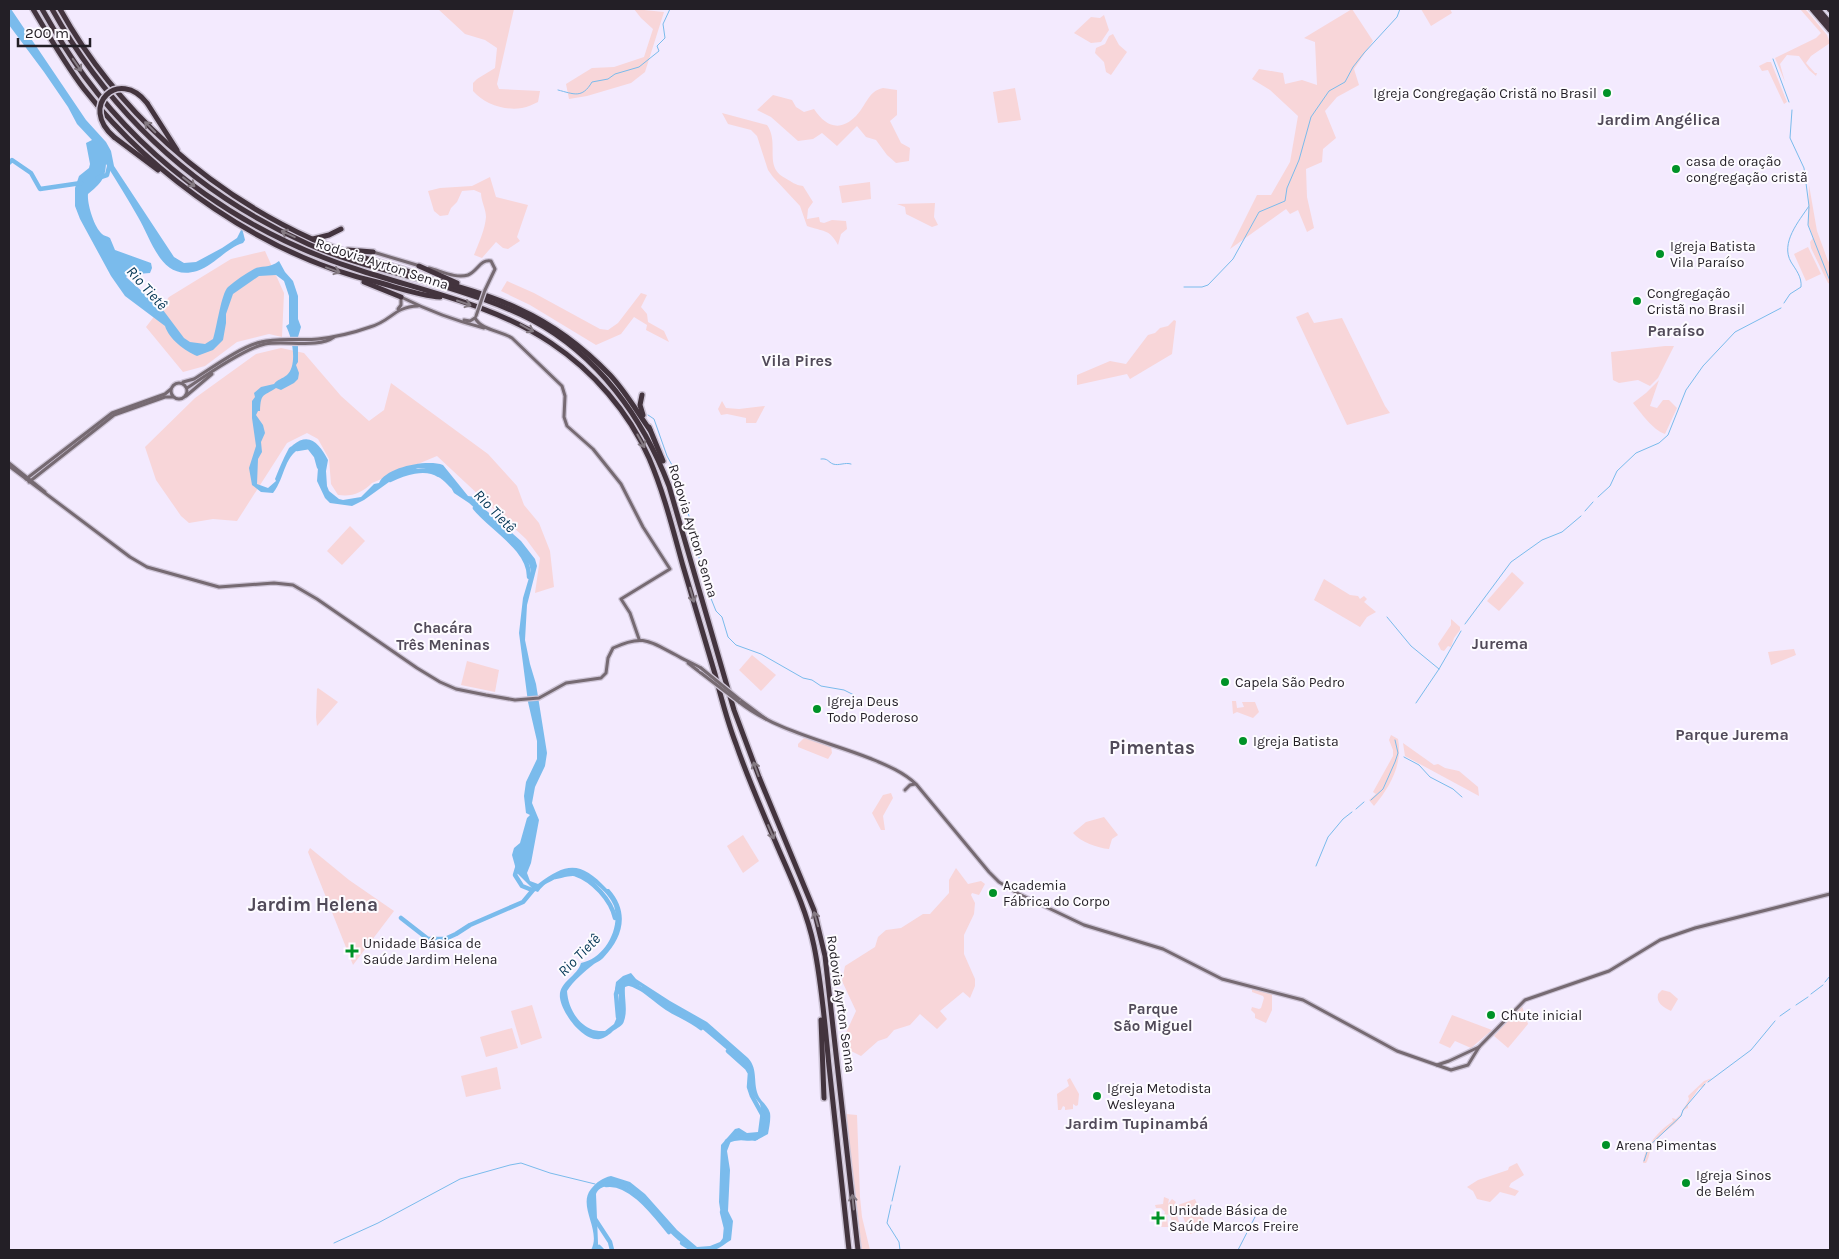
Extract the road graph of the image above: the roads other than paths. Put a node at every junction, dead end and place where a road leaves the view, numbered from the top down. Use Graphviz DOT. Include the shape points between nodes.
graph roads {
  1 [pos="33,9"];
  2 [pos="42,9"];
  3 [pos="52,9"];
  4 [pos="60,9"];
  5 [pos="1812,9"];
  6 [pos="1818,9"];
  7 [pos="1822,9"];
  8 [pos="1830,18"];
  9 [pos="1824,22"];
  10 [pos="1830,23"];
  11 [pos="1830,30"];
  12 [pos="1830,35"];
  13 [pos="83,88"];
  14 [pos="135,136"];
  15 [pos="185,160"];
  16 [pos="172,178"];
  17 [pos="341,229"];
  18 [pos="313,239"];
  19 [pos="340,249"];
  20 [pos="373,252"];
  21 [pos="419,266"];
  22 [pos="352,276"];
  23 [pos="483,292"];
  24 [pos="401,297"];
  25 [pos="445,297"];
  26 [pos="418,306"];
  27 [pos="398,310"];
  28 [pos="476,317"];
  29 [pos="458,319"];
  30 [pos="488,328"];
  31 [pos="289,341"];
  32 [pos="220,368"];
  33 [pos="183,382"];
  34 [pos="187,388"];
  35 [pos="171,389"];
  36 [pos="624,392"];
  37 [pos="186,396"];
  38 [pos="173,397"];
  39 [pos="650,430"];
  40 [pos="9,464"];
  41 [pos="43,471"];
  42 [pos="35,472"];
  43 [pos="29,479"];
  44 [pos="39,482"];
  45 [pos="669,486"];
  46 [pos="51,497"];
  47 [pos="639,640"];
  48 [pos="916,784"];
  49 [pos="905,790"];
  50 [pos="1830,894"];
  51 [pos="822,1007"];
  52 [pos="1479,1047"];
  53 [pos="1469,1052"];
  54 [pos="1472,1060"];
  55 [pos="1449,1062"];
  56 [pos="1436,1065"];
  57 [pos="1451,1070"];
  58 [pos="824,1098"];
  59 [pos="849,1250"];
  60 [pos="858,1250"];
  1 -- 13 [label="highway"];
  2 -- 14 [label="highway, Rodovia Ayrton Senna, one-way" via="86,78"];
  45 -- 3 [label="highway, Rodovia Ayrton Senna, one-way" via="647,436 623,400 568,344 532,320 504,308 310,245 213,191 150,140 123,111 70,42"];
  15 -- 4 [label="highway, one-way" via="107,79"];
  5 -- 9 [label="highway"];
  6 -- 10 [label="highway"];
  7 -- 8 [label="highway"];
  9 -- 11 [label="highway"];
  9 -- 12 [label="highway"];
  13 -- 14 [label="highway"];
  13 -- 16 [label="highway" via="119,129"];
  14 -- 25 [label="highway, Rodovia Ayrton Senna, one-way" via="195,187 276,237 329,260"];
  15 -- 16 [label="highway, bridge" via="137,92 115,89 104,98 100,105 100,120 104,126 114,137"];
  15 -- 18 [label="highway" via="258,211"];
  16 -- 22 [label="highway, one-way" via="266,238 322,266"];
  17 -- 18 [label="highway"];
  18 -- 19 [label="highway"];
  19 -- 20 [label="highway"];
  19 -- 23 [label="highway"];
  20 -- 21 [label="main road"];
  21 -- 23 [label="highway"];
  21 -- 23 [label="main road" via="461,276 470,274 487,260 493,262 495,269"];
  22 -- 24 [label="highway"];
  22 -- 25 [label="highway"];
  23 -- 28 [label="main road, bridge"];
  23 -- 36 [label="highway" via="521,309 563,334 591,357"];
  24 -- 26 [label="main road"];
  24 -- 27 [label="main road"];
  25 -- 51 [label="highway, Rodovia Ayrton Senna, one-way" via="506,318 569,356 611,397 649,456 734,739 808,921"];
  26 -- 27 [label="main road"];
  26 -- 29 [label="main road"];
  27 -- 31 [label="main road" via="376,326 320,342"];
  28 -- 29 [label="main road" via="470,321"];
  28 -- 30 [label="main road" via="479,324"];
  29 -- 30 [label="main road"];
  30 -- 47 [label="main road" via="512,338 562,386 567,426 592,449 620,484 670,569 621,599 630,613"];
  31 -- 32 [label="main road" via="257,346"];
  31 -- 33 [label="main road" via="256,343 194,380"];
  32 -- 34 [label="main road"];
  32 -- 37 [label="main road"];
  33 -- 34 [label="main road"];
  33 -- 35 [label="main road" via="175,383"];
  34 -- 37 [label="main road"];
  35 -- 38 [label="main road"];
  35 -- 42 [label="main road" via="112,413"];
  36 -- 39 [label="highway"];
  36 -- 39 [label="highway" via="632,398 642,396 640,409"];
  37 -- 38 [label="main road" via="179,400"];
  38 -- 41 [label="main road" via="114,415"];
  39 -- 45 [label="highway"];
  40 -- 42 [label="main road" via="28,474"];
  40 -- 43 [label="main road"];
  41 -- 43 [label="main road"];
  41 -- 44 [label="main road"];
  42 -- 43 [label="main road"];
  43 -- 44 [label="main road"];
  43 -- 46 [label="main road"];
  44 -- 46 [label="main road"];
  60 -- 45 [label="highway, Rodovia Ayrton Senna, one-way" via="820,930 734,710"];
  46 -- 47 [label="main road" via="142,565 219,587 281,582 293,585 442,683 469,692 524,700 539,698 566,683 601,678 613,648"];
  47 -- 48 [label="main road, bridge" via="650,641 686,660 766,719 888,766"];
  48 -- 49 [label="main road"];
  48 -- 56 [label="main road" via="989,872 1019,894 1084,925 1163,949 1220,978 1303,1000 1397,1051"];
  50 -- 52 [label="main road" via="1660,940 1608,971 1525,1000"];
  51 -- 58 [label="highway"];
  51 -- 59 [label="highway, Rodovia Ayrton Senna"];
  52 -- 53 [label="main road"];
  52 -- 54 [label="main road"];
  53 -- 54 [label="main road"];
  53 -- 55 [label="main road"];
  54 -- 57 [label="main road"];
  55 -- 56 [label="main road"];
  55 -- 57 [label="main road"];
  56 -- 57 [label="main road"];
}
